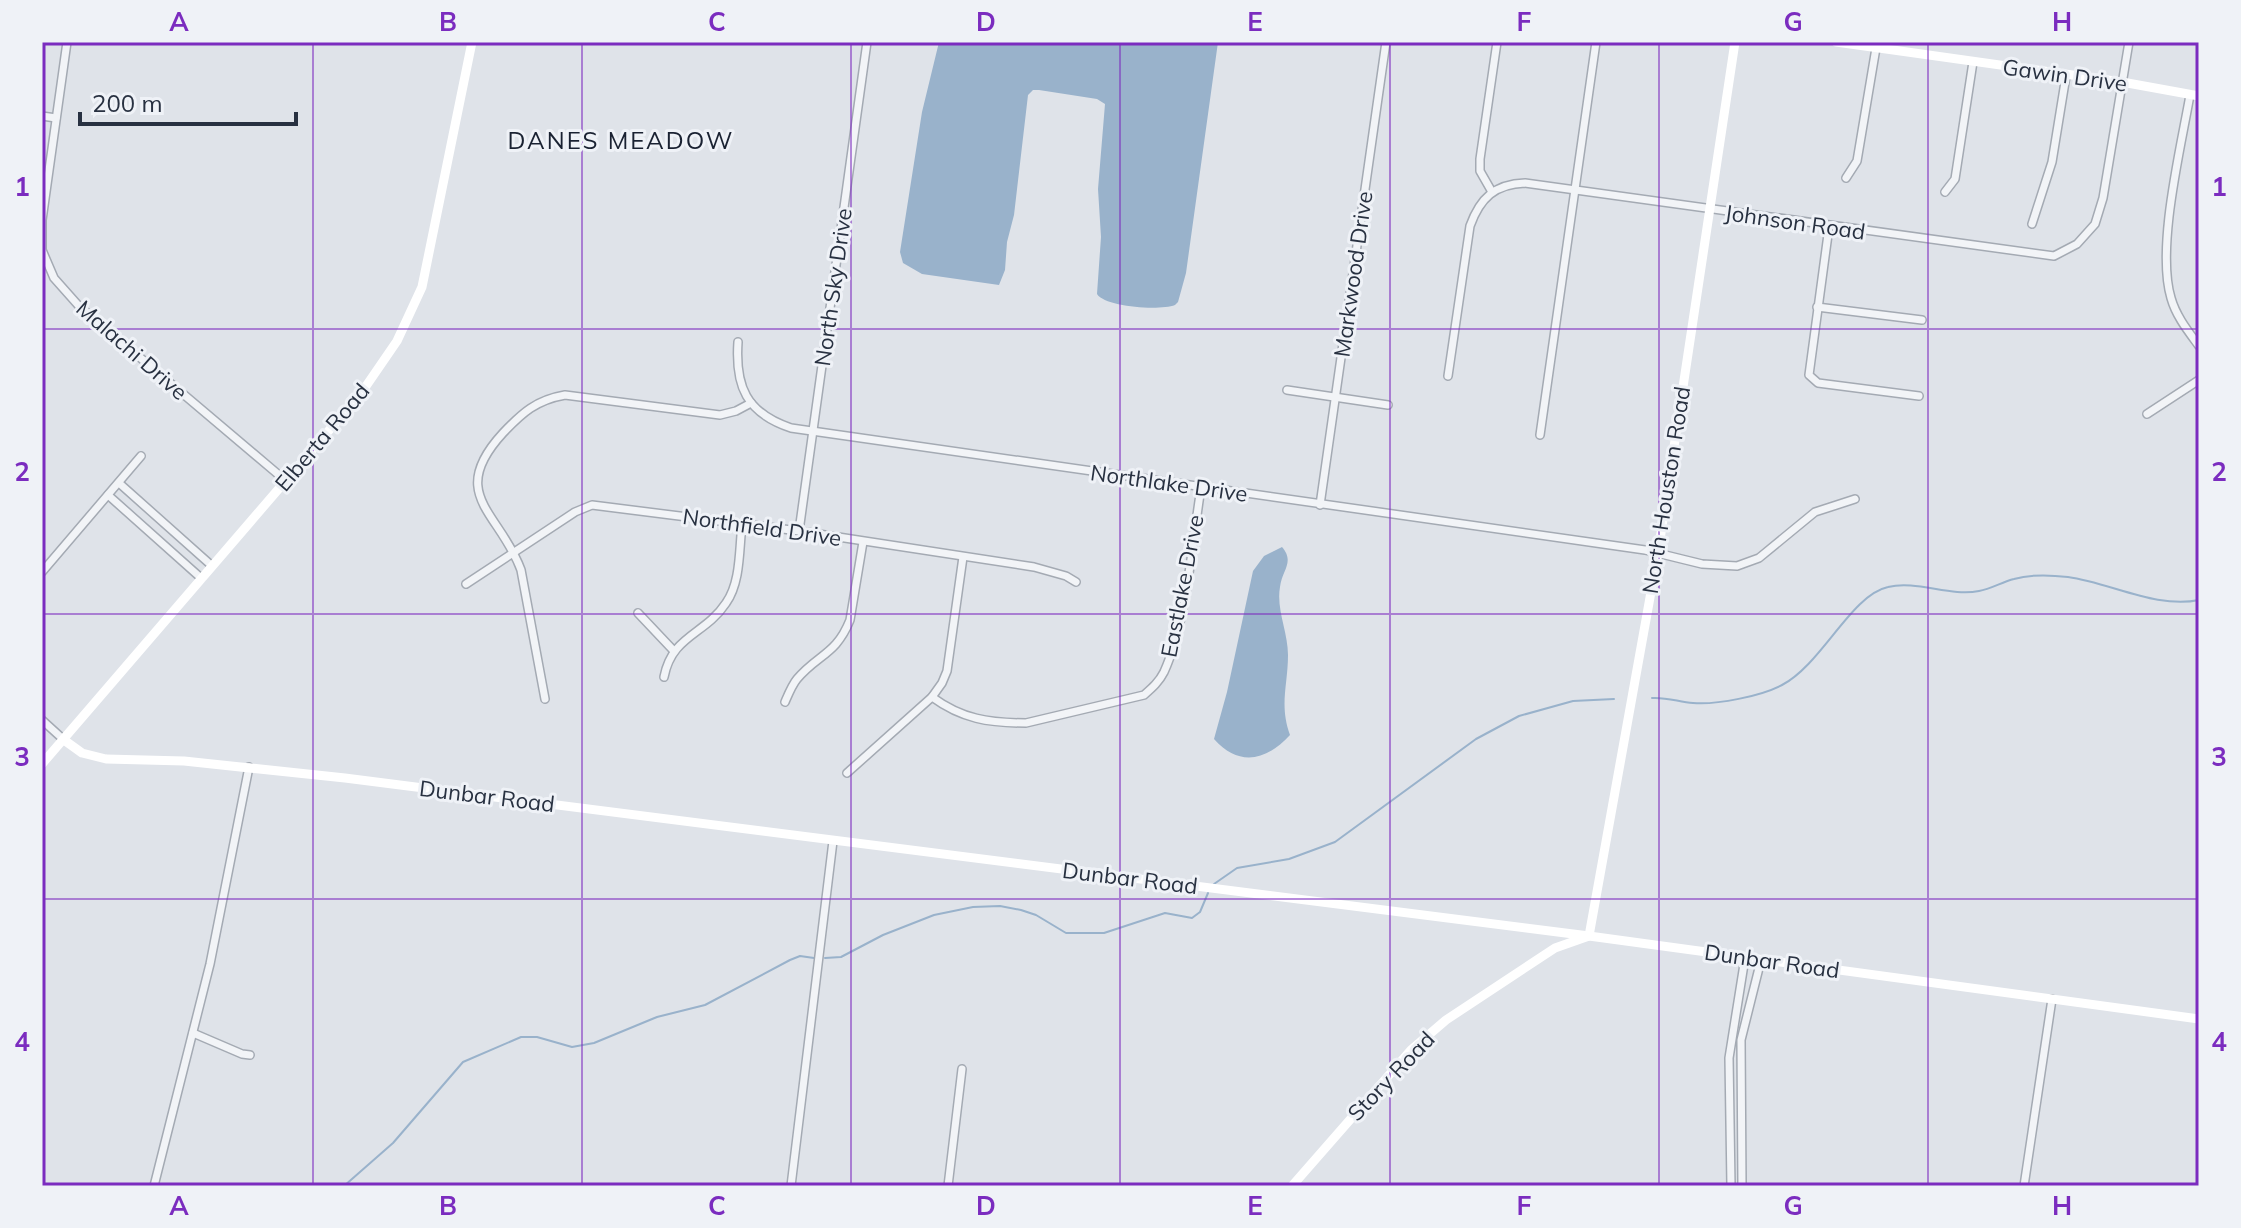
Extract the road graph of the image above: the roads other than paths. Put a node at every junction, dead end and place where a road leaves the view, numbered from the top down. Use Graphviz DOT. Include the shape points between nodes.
graph roads {
  1 [pos="67,42"];
  2 [pos="472,42"];
  3 [pos="867,42"];
  4 [pos="1386,42"];
  5 [pos="1497,42"];
  6 [pos="1596,42"];
  7 [pos="1735,42"];
  8 [pos="1836,42"];
  9 [pos="2129,42"];
  10 [pos="1876,48"];
  11 [pos="1973,62"];
  12 [pos="2066,76"];
  13 [pos="2122,82"];
  14 [pos="2194,95"];
  15 [pos="42,116"];
  16 [pos="56,118"];
  17 [pos="1846,178"];
  18 [pos="1575,190"];
  19 [pos="1492,192"];
  20 [pos="1945,192"];
  21 [pos="1708,209"];
  22 [pos="2032,224"];
  23 [pos="1829,227"];
  24 [pos="1817,307"];
  25 [pos="1922,320"];
  26 [pos="738,342"];
  27 [pos="2199,346"];
  28 [pos="1448,376"];
  29 [pos="2199,380"];
  30 [pos="1287,390"];
  31 [pos="1919,396"];
  32 [pos="1335,397"];
  33 [pos="751,403"];
  34 [pos="1388,405"];
  35 [pos="2147,414"];
  36 [pos="814,432"];
  37 [pos="1540,435"];
  38 [pos="141,456"];
  39 [pos="286,481"];
  40 [pos="119,483"];
  41 [pos="1201,488"];
  42 [pos="108,495"];
  43 [pos="1855,499"];
  44 [pos="1320,505"];
  45 [pos="742,525"];
  46 [pos="799,531"];
  47 [pos="863,542"];
  48 [pos="515,553"];
  49 [pos="1658,553"];
  50 [pos="963,557"];
  51 [pos="211,565"];
  52 [pos="42,572"];
  53 [pos="201,578"];
  54 [pos="1076,582"];
  55 [pos="466,584"];
  56 [pos="638,613"];
  57 [pos="673,650"];
  58 [pos="664,677"];
  59 [pos="932,697"];
  60 [pos="545,699"];
  61 [pos="785,702"];
  62 [pos="42,720"];
  63 [pos="64,740"];
  64 [pos="42,764"];
  65 [pos="249,767"];
  66 [pos="847,773"];
  67 [pos="833,841"];
  68 [pos="1589,936"];
  69 [pos="1745,958"];
  70 [pos="1761,960"];
  71 [pos="2052,999"];
  72 [pos="2199,1019"];
  73 [pos="193,1033"];
  74 [pos="250,1055"];
  75 [pos="962,1069"];
  76 [pos="154,1186"];
  77 [pos="791,1186"];
  78 [pos="948,1186"];
  79 [pos="1292,1186"];
  80 [pos="1731,1186"];
  81 [pos="1742,1186"];
  82 [pos="2024,1186"];
  1 -- 16 [label="street, Malachi Drive"];
  2 -- 39 [label="street, Elberta Road" via="422,287 413,309 362,392"];
  3 -- 36 [label="street, North Sky Drive"];
  4 -- 32 [label="street, Markwood Drive"];
  5 -- 19 [label="street" via="1480,159 1480,171"];
  6 -- 18 [label="street"];
  7 -- 21 [label="street, North Houston Road"];
  8 -- 10 [label="street, Gawin Drive"];
  9 -- 13 [label="street, Johnson Road"];
  10 -- 11 [label="street, Gawin Drive"];
  10 -- 17 [label="street" via="1857,161"];
  11 -- 12 [label="street, Gawin Drive"];
  11 -- 20 [label="street" via="1955,179"];
  12 -- 13 [label="street, Gawin Drive"];
  12 -- 22 [label="street" via="2052,162"];
  13 -- 14 [label="street, Gawin Drive"];
  13 -- 23 [label="street, Johnson Road" via="2095,224 2077,244 2054,256"];
  14 -- 27 [label="street" via="2168,234 2166,278 2177,313"];
  15 -- 16 [label="street"];
  16 -- 39 [label="street, Malachi Drive" via="42,228 42,250 54,278 78,305"];
  18 -- 19 [label="street, Johnson Road" via="1525,183"];
  18 -- 21 [label="street, Johnson Road"];
  18 -- 37 [label="street"];
  19 -- 28 [label="street" via="1470,226"];
  21 -- 23 [label="street, Johnson Road"];
  21 -- 49 [label="street, North Houston Road"];
  23 -- 24 [label="street"];
  24 -- 25 [label="street"];
  24 -- 31 [label="street" via="1809,375 1818,383"];
  26 -- 33 [label="street" via="741,386"];
  29 -- 35 [label="street"];
  30 -- 32 [label="street"];
  32 -- 34 [label="street"];
  32 -- 44 [label="street, Markwood Drive"];
  33 -- 36 [label="street, Northlake Drive" via="764,417"];
  33 -- 48 [label="street" via="720,415 565,395 525,410 491,446 477,473 482,505"];
  36 -- 41 [label="street, Northlake Drive"];
  36 -- 46 [label="street, North Sky Drive"];
  38 -- 40 [label="street"];
  39 -- 51 [label="street, Elberta Road"];
  40 -- 42 [label="street"];
  40 -- 51 [label="street"];
  41 -- 44 [label="street, Northlake Drive"];
  41 -- 59 [label="street, Eastlake Drive" via="1175,640 1157,684 1144,695 1026,723 961,715"];
  42 -- 52 [label="street"];
  42 -- 53 [label="street"];
  43 -- 49 [label="street, Northlake Drive" via="1815,512 1759,558 1737,566"];
  44 -- 49 [label="street, Northlake Drive"];
  45 -- 46 [label="street, Northfield Drive"];
  45 -- 48 [label="street, Northfield Drive" via="592,505"];
  45 -- 57 [label="street" via="736,578 727,603"];
  46 -- 47 [label="street, Northfield Drive"];
  47 -- 50 [label="street, Northfield Drive"];
  47 -- 61 [label="street" via="845,631 797,679"];
  48 -- 55 [label="street, Northfield Drive"];
  48 -- 60 [label="street"];
  49 -- 68 [label="street, North Houston Road"];
  50 -- 54 [label="street, Northfield Drive" via="1034,567"];
  50 -- 59 [label="street" via="947,671"];
  51 -- 53 [label="street, Elberta Road"];
  53 -- 63 [label="street, Elberta Road"];
  56 -- 57 [label="street"];
  57 -- 58 [label="street"];
  59 -- 66 [label="street"];
  62 -- 63 [label="street"];
  63 -- 64 [label="street, Elberta Road"];
  63 -- 65 [label="street, Dunbar Road" via="82,753 106,759"];
  65 -- 67 [label="street, Dunbar Road"];
  65 -- 73 [label="street"];
  67 -- 68 [label="street, Dunbar Road"];
  67 -- 77 [label="street"];
  68 -- 69 [label="street, Dunbar Road"];
  68 -- 79 [label="street, Story Road" via="1555,948 1446,1020 1411,1050"];
  69 -- 70 [label="street, Dunbar Road"];
  69 -- 80 [label="street" via="1729,1058"];
  70 -- 71 [label="street, Dunbar Road"];
  70 -- 81 [label="street" via="1740,1049"];
  71 -- 72 [label="street, Dunbar Road"];
  71 -- 82 [label="street"];
  73 -- 74 [label="street"];
  73 -- 76 [label="street"];
  75 -- 78 [label="street"];
}
